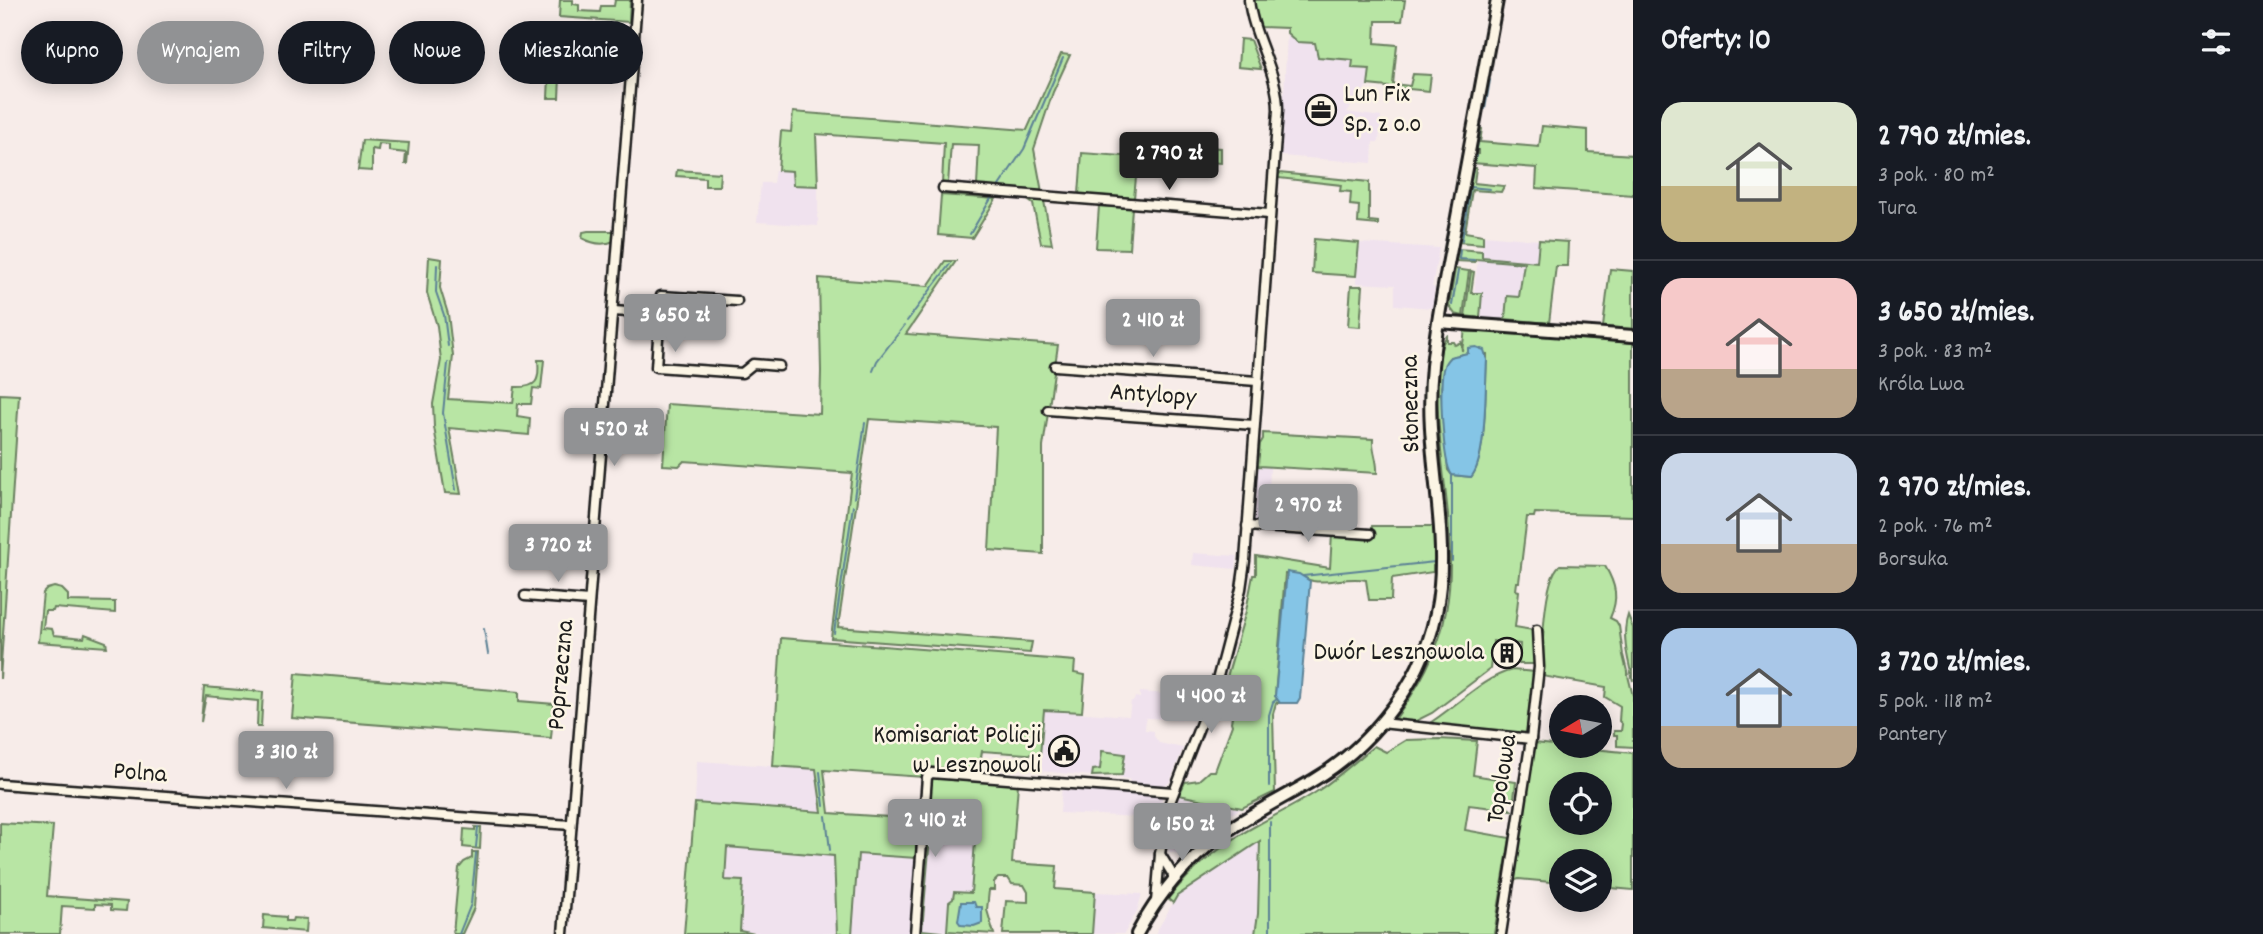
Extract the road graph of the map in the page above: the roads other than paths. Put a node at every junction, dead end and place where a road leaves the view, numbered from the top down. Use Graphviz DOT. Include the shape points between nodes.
graph roads {
  1 [pos="637,0"];
  2 [pos="1249,0"];
  3 [pos="1497,0"];
  4 [pos="943,188"];
  5 [pos="1269,214"];
  6 [pos="737,301"];
  7 [pos="612,311"];
  8 [pos="659,314"];
  9 [pos="1438,322"];
  10 [pos="1633,336"];
  11 [pos="779,366"];
  12 [pos="1055,366"];
  13 [pos="1257,381"];
  14 [pos="1048,410"];
  15 [pos="1254,425"];
  16 [pos="1247,526"];
  17 [pos="1370,534"];
  18 [pos="525,596"];
  19 [pos="589,601"];
  20 [pos="1537,630"];
  21 [pos="1381,723"];
  22 [pos="1531,739"];
  23 [pos="0,784"];
  24 [pos="1173,792"];
  25 [pos="571,825"];
  26 [pos="1161,860"];
  27 [pos="1188,864"];
  28 [pos="1173,881"];
  29 [pos="1156,903"];
  30 [pos="563,934"];
  31 [pos="915,934"];
  32 [pos="1137,934"];
  33 [pos="1501,934"];
  1 -- 7 [label="street, Poprzeczna"];
  2 -- 5 [label="street" via="1277,95"];
  3 -- 9 [label="main road, Słoneczna"];
  4 -- 5 [label="street"];
  5 -- 13 [label="street"];
  6 -- 8 [label="street" via="661,296"];
  7 -- 8 [label="street"];
  7 -- 19 [label="street, Poprzeczna"];
  8 -- 11 [label="street" via="656,367 742,373 753,364"];
  9 -- 10 [label="main road"];
  9 -- 21 [label="main road, Słoneczna" via="1430,385 1442,538 1439,593 1415,671"];
  12 -- 13 [label="street"];
  13 -- 15 [label="street"];
  14 -- 15 [label="street, Antylopy"];
  15 -- 16 [label="street"];
  16 -- 17 [label="street"];
  16 -- 24 [label="street" via="1234,618 1212,694"];
  18 -- 19 [label="street"];
  19 -- 25 [label="street, Poprzeczna"];
  20 -- 22 [label="street, Topolowa" via="1539,667"];
  21 -- 22 [label="street"];
  21 -- 27 [label="main road, Słoneczna" via="1339,763 1241,822"];
  22 -- 33 [label="street, Topolowa"];
  23 -- 25 [label="street, Polna"];
  24 -- 26 [label="street"];
  24 -- 31 [label="street" via="934,772 927,777"];
  25 -- 30 [label="street, Poprzeczna"];
  26 -- 27 [label="street"];
  26 -- 28 [label="street" via="1168,880"];
  26 -- 29 [label="street"];
  27 -- 28 [label="main road, Słoneczna"];
  28 -- 29 [label="main road, Słoneczna"];
  29 -- 32 [label="main road, Słoneczna"];
}
